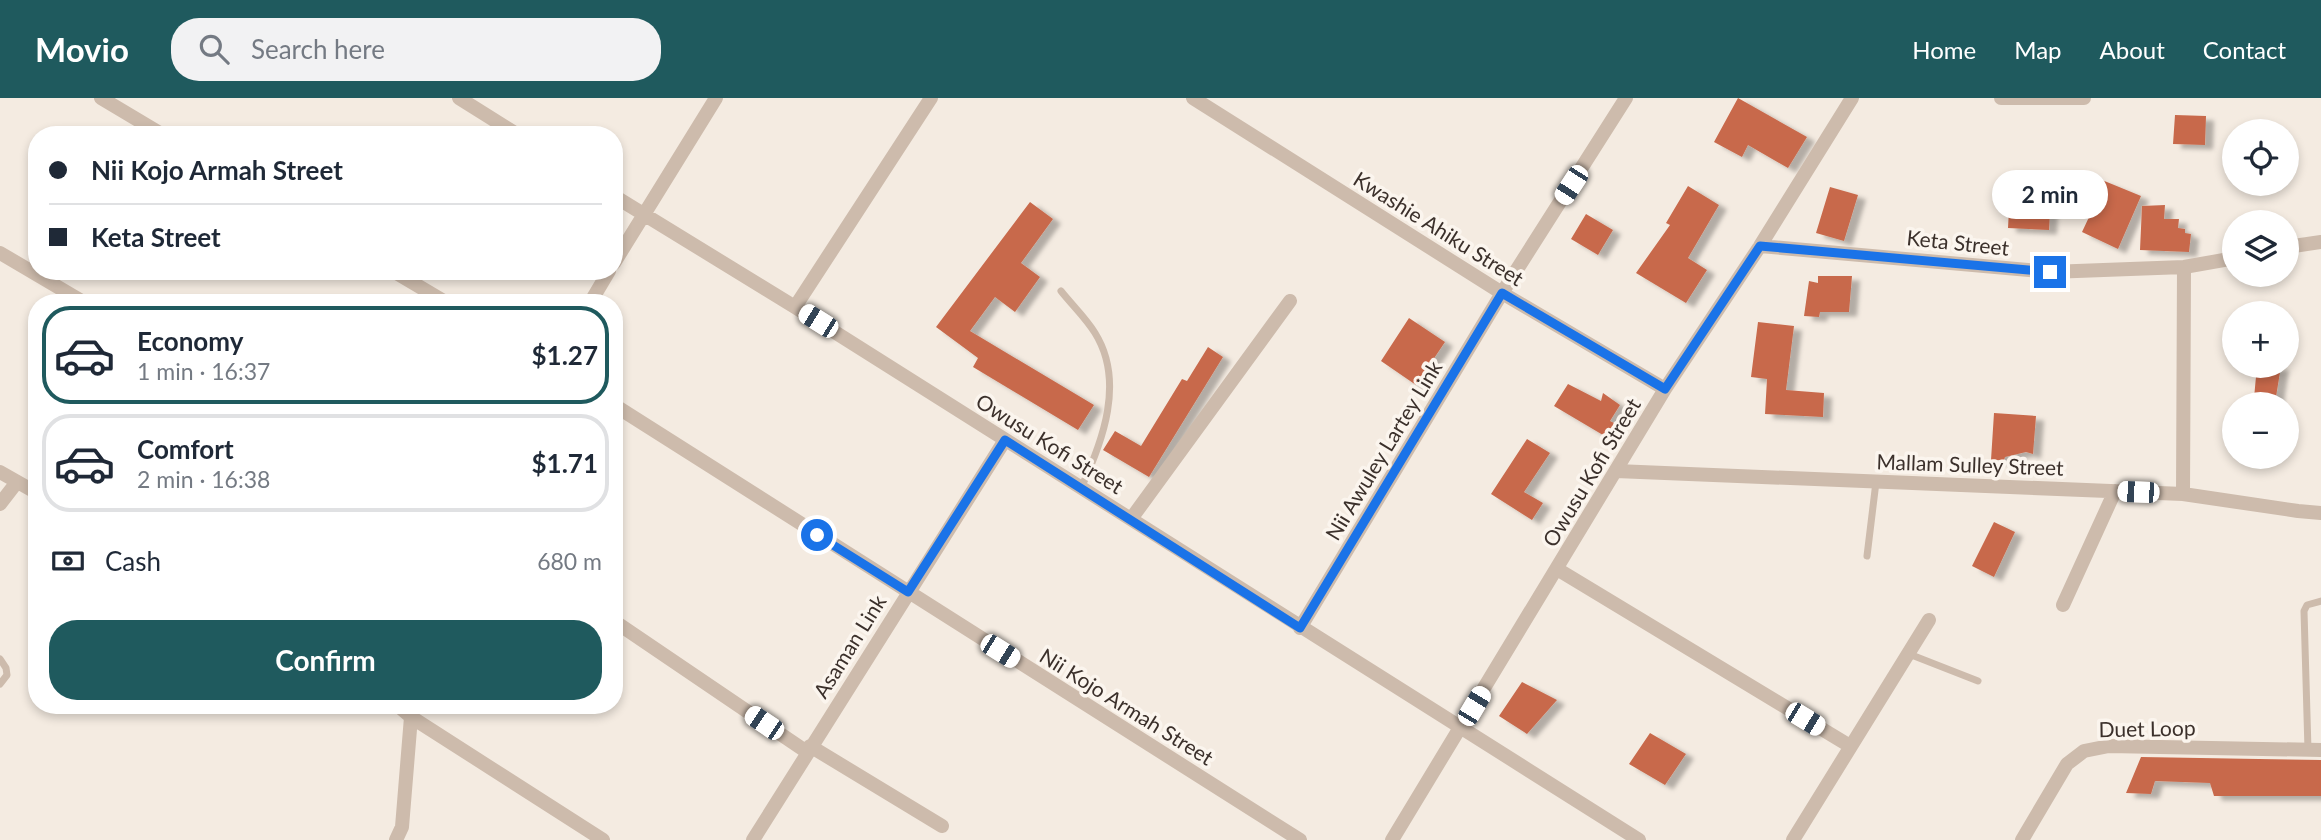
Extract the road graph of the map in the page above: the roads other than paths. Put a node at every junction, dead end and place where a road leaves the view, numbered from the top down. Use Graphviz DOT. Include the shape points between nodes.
graph roads {
  1 [pos="459,98"];
  2 [pos="716,98"];
  3 [pos="931,98"];
  4 [pos="1193,98"];
  5 [pos="1626,98"];
  6 [pos="1852,98"];
  7 [pos="2001,98"];
  8 [pos="2084,98"];
  9 [pos="109,100"];
  10 [pos="149,126"];
  11 [pos="504,126"];
  12 [pos="623,202"];
  13 [pos="645,215"];
  14 [pos="2321,242"];
  15 [pos="2299,245"];
  16 [pos="1760,246"];
  17 [pos="623,249"];
  18 [pos="0,253"];
  19 [pos="2222,260"];
  20 [pos="2185,267"];
  21 [pos="28,269"];
  22 [pos="46,280"];
  23 [pos="408,280"];
  24 [pos="1061,291"];
  25 [pos="1502,293"];
  26 [pos="70,294"];
  27 [pos="432,294"];
  28 [pos="1290,301"];
  29 [pos="795,307"];
  30 [pos="1665,389"];
  31 [pos="623,411"];
  32 [pos="1005,440"];
  33 [pos="1616,471"];
  34 [pos="0,472"];
  35 [pos="1876,481"];
  36 [pos="17,482"];
  37 [pos="28,488"];
  38 [pos="1082,488"];
  39 [pos="2115,491"];
  40 [pos="2183,494"];
  41 [pos="0,504"];
  42 [pos="2321,513"];
  43 [pos="1131,519"];
  44 [pos="1867,556"];
  45 [pos="1557,569"];
  46 [pos="908,592"];
  47 [pos="2321,601"];
  48 [pos="2063,605"];
  49 [pos="1928,621"];
  50 [pos="623,627"];
  51 [pos="1300,628"];
  52 [pos="1908,653"];
  53 [pos="0,659"];
  54 [pos="1978,681"];
  55 [pos="0,684"];
  56 [pos="408,714"];
  57 [pos="411,717"];
  58 [pos="1461,729"];
  59 [pos="1850,746"];
  60 [pos="809,749"];
  61 [pos="2314,750"];
  62 [pos="942,826"];
  63 [pos="396,840"];
  64 [pos="603,840"];
  65 [pos="753,840"];
  66 [pos="1300,840"];
  67 [pos="1392,840"];
  68 [pos="1639,840"];
  69 [pos="1793,840"];
  70 [pos="2022,840"];
  1 -- 11 [label="street"];
  2 -- 13 [label="street"];
  3 -- 29 [label="street"];
  4 -- 25 [label="street, Kwashie Ahiku Street"];
  5 -- 25 [label="street, Nii Awuley Lartey Link"];
  6 -- 16 [label="street, Owusu Kofi Street"];
  7 -- 8 [label="street"];
  9 -- 10 [label="street"];
  12 -- 13 [label="street, Owusu Kofi Street"];
  13 -- 17 [label="street"];
  13 -- 29 [label="street, Owusu Kofi Street"];
  14 -- 15 [label="street"];
  16 -- 20 [label="street, Keta Street" via="2050,272"];
  16 -- 30 [label="street, Owusu Kofi Street"];
  18 -- 21 [label="street"];
  19 -- 20 [label="street, Keta Street"];
  20 -- 40 [label="street"];
  22 -- 26 [label="street"];
  23 -- 27 [label="street"];
  24 -- 38 [label="lane" via="1095,333 1109,370 1109,407"];
  25 -- 30 [label="street, Kwashie Ahiku Street"];
  25 -- 51 [label="street, Nii Awuley Lartey Link"];
  28 -- 43 [label="street"];
  29 -- 32 [label="street, Owusu Kofi Street"];
  30 -- 33 [label="street, Owusu Kofi Street"];
  31 -- 46 [label="street, Nii Kojo Armah Street"];
  32 -- 38 [label="street, Owusu Kofi Street"];
  32 -- 46 [label="street, Asaman Link"];
  33 -- 35 [label="street, Mallam Sulley Street"];
  33 -- 45 [label="street, Owusu Kofi Street"];
  34 -- 36 [label="street"];
  35 -- 39 [label="street, Mallam Sulley Street"];
  35 -- 44 [label="lane"];
  36 -- 37 [label="street"];
  36 -- 41 [label="street"];
  38 -- 43 [label="street, Owusu Kofi Street"];
  39 -- 40 [label="street, Mallam Sulley Street"];
  39 -- 48 [label="street"];
  40 -- 42 [label="street, Mallam Sulley Street"];
  43 -- 51 [label="street, Owusu Kofi Street"];
  45 -- 58 [label="street, Owusu Kofi Street"];
  45 -- 59 [label="street"];
  46 -- 60 [label="street, Asaman Link"];
  46 -- 66 [label="street, Nii Kojo Armah Street"];
  47 -- 61 [label="lane" via="2306,605 2304,611"];
  49 -- 52 [label="street"];
  50 -- 60 [label="street"];
  51 -- 58 [label="street, Owusu Kofi Street"];
  52 -- 54 [label="lane"];
  52 -- 59 [label="street"];
  53 -- 55 [label="lane" via="6,667"];
  56 -- 57 [label="street"];
  57 -- 63 [label="street" via="402,827"];
  57 -- 64 [label="street"];
  58 -- 67 [label="street, Owusu Kofi Street"];
  58 -- 68 [label="street, Owusu Kofi Street"];
  59 -- 69 [label="street"];
  60 -- 62 [label="street"];
  60 -- 65 [label="street, Asaman Link"];
  61 -- 70 [label="street, Duet Loop" via="2109,746 2084,751 2067,764"];
}
